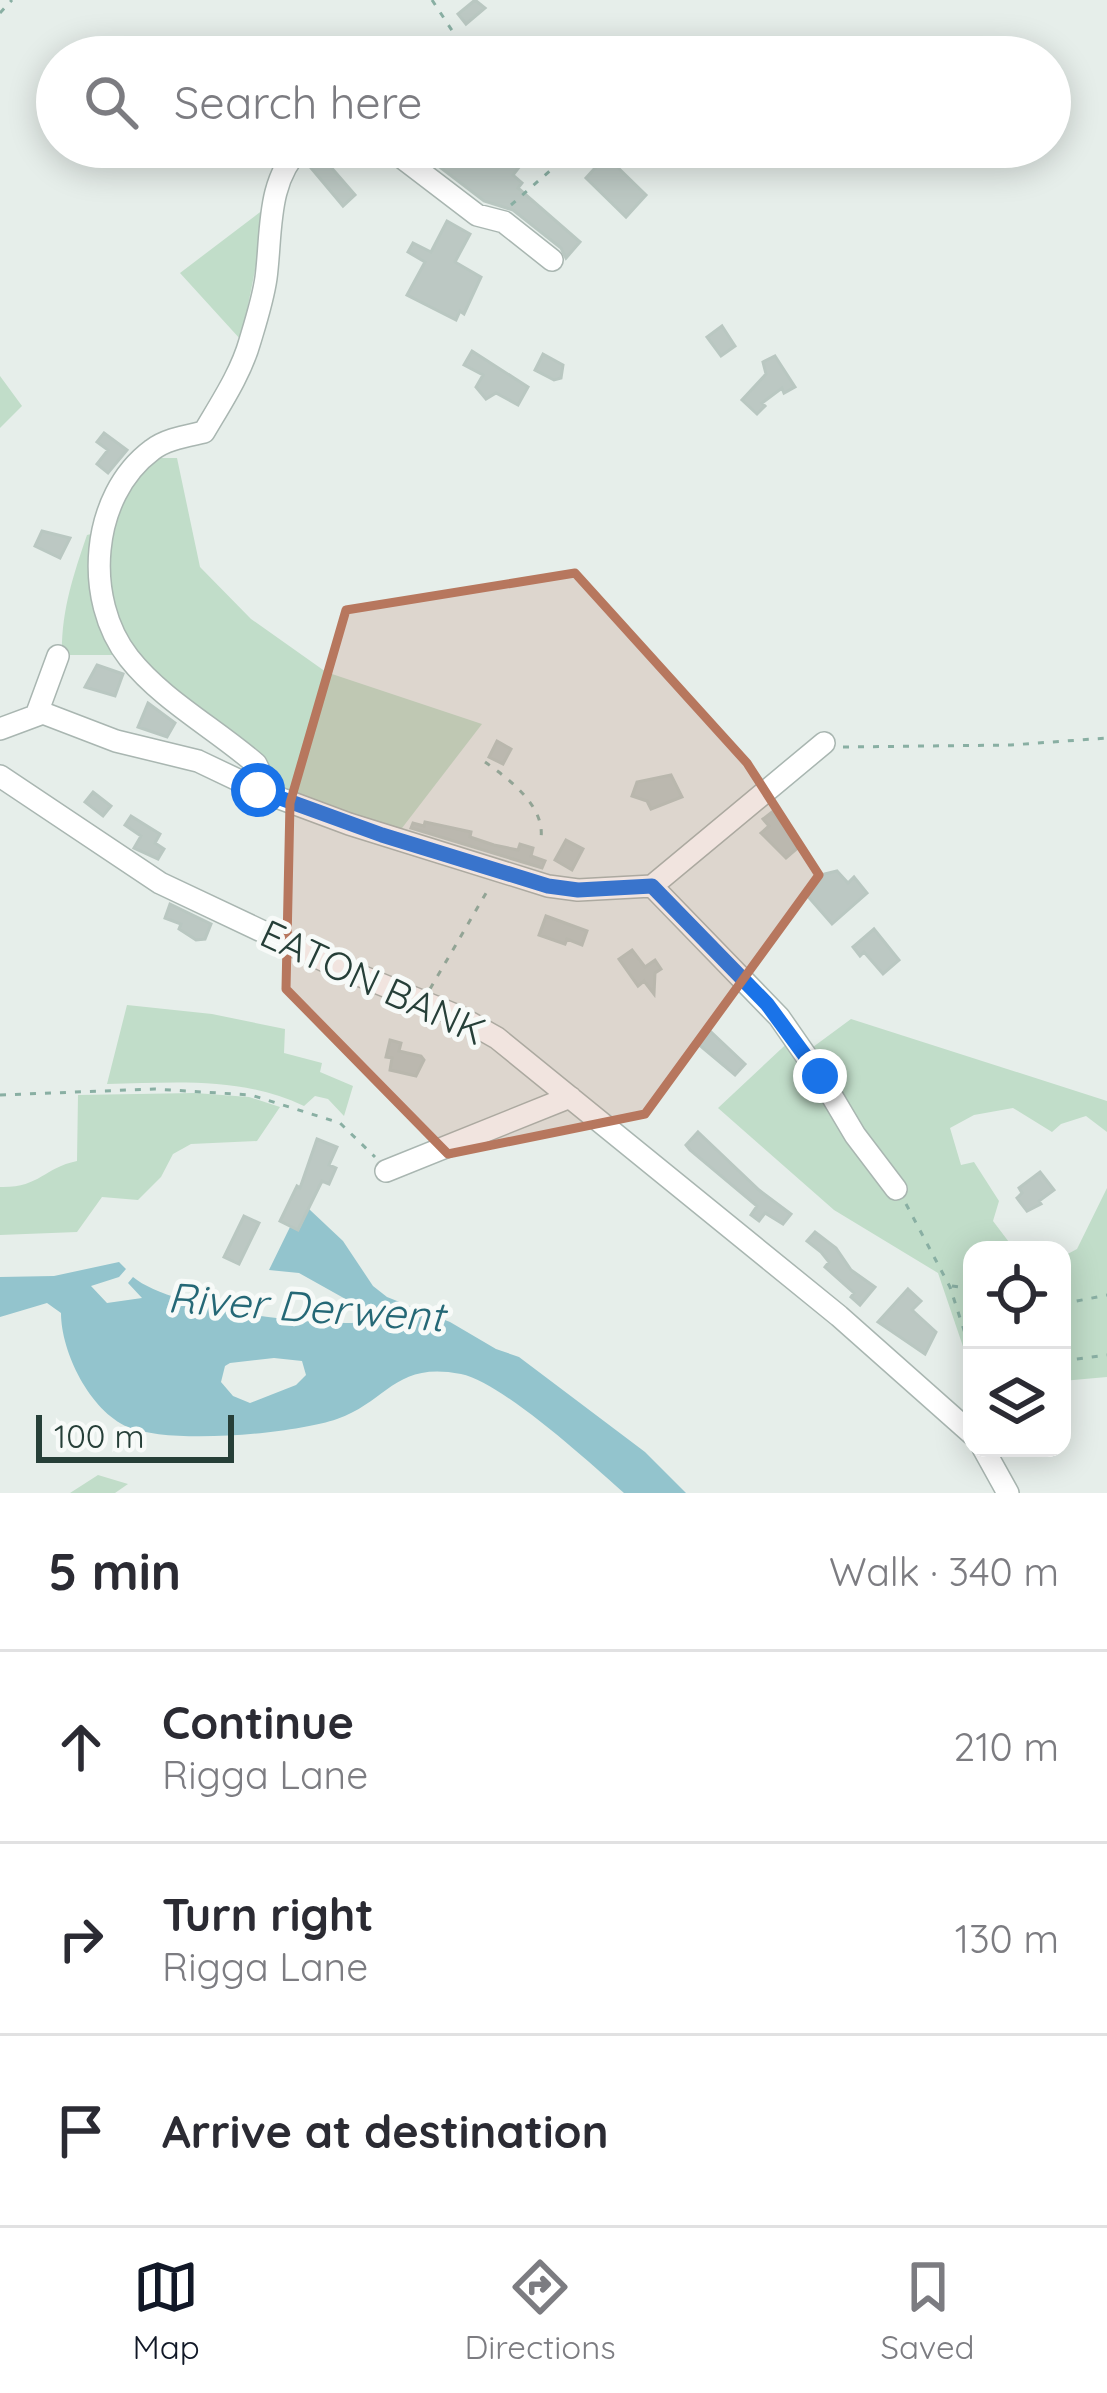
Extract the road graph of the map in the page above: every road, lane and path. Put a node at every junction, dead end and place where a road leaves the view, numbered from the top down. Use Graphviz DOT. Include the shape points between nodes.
graph roads {
  1 [pos="12,0"];
  2 [pos="432,0"];
  3 [pos="0,13"];
  4 [pos="457,36"];
  5 [pos="285,168"];
  6 [pos="415,168"];
  7 [pos="550,168"];
  8 [pos="497,221"];
  9 [pos="552,260"];
  10 [pos="58,656"];
  11 [pos="37,713"];
  12 [pos="0,729"];
  13 [pos="1107,738"];
  14 [pos="824,742"];
  15 [pos="485,762"];
  16 [pos="0,776"];
  17 [pos="263,792"];
  18 [pos="541,838"];
  19 [pos="499,871"];
  20 [pos="652,886"];
  21 [pos="422,1003"];
  22 [pos="0,1095"];
  23 [pos="570,1097"];
  24 [pos="384,1167"];
  25 [pos="896,1189"];
  26 [pos="950,1287"];
  27 [pos="963,1290"];
  28 [pos="1107,1295"];
  29 [pos="1071,1302"];
  30 [pos="970,1349"];
  31 [pos="1107,1355"];
  32 [pos="1071,1360"];
  33 [pos="963,1426"];
  34 [pos="987,1457"];
  35 [pos="1008,1493"];
  1 -- 3 [label="path"];
  2 -- 4 [label="path"];
  5 -- 17 [label="street" via="266,281 235,377 204,432 153,449 136,467 112,502 100,554 110,632 147,676 256,764"];
  6 -- 8 [label="street"];
  7 -- 8 [label="path"];
  8 -- 9 [label="street"];
  10 -- 11 [label="street"];
  11 -- 12 [label="street"];
  11 -- 17 [label="street" via="198,761"];
  13 -- 14 [label="path" via="846,748"];
  14 -- 20 [label="street"];
  15 -- 18 [label="path" via="534,808"];
  16 -- 21 [label="street, EATON BANK" via="160,883"];
  17 -- 19 [label="street"];
  19 -- 20 [label="street" via="567,889"];
  19 -- 21 [label="path"];
  20 -- 25 [label="street" via="779,1017"];
  21 -- 23 [label="street, EATON BANK" via="497,1038"];
  22 -- 24 [label="path" via="251,1095 340,1123"];
  23 -- 24 [label="street"];
  23 -- 33 [label="street, EATON BANK"];
  25 -- 26 [label="path"];
  26 -- 27 [label="path"];
  26 -- 30 [label="path"];
  28 -- 29 [label="path"];
  31 -- 32 [label="path"];
  34 -- 35 [label="street"];
}
